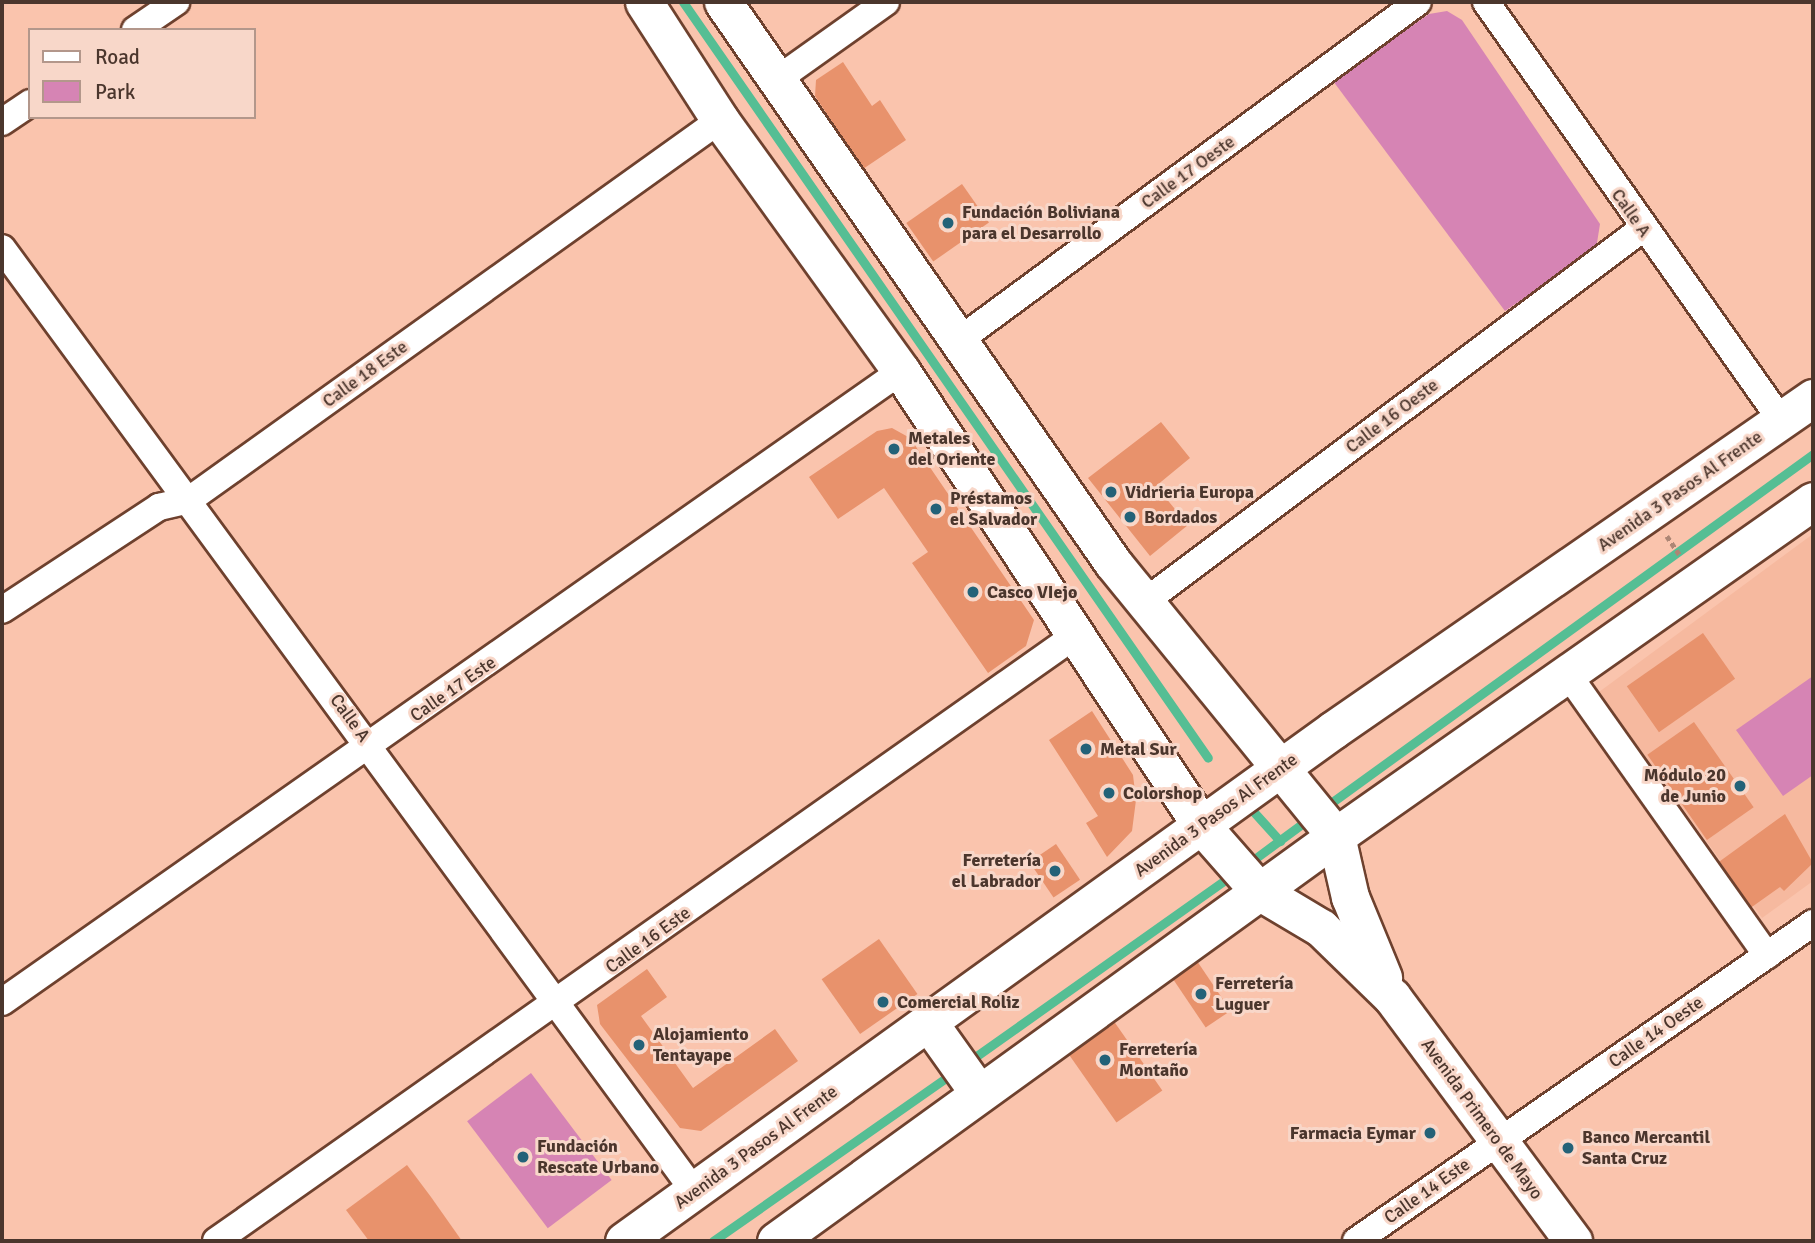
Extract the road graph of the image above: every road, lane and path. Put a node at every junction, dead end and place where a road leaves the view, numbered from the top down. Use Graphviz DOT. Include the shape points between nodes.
graph roads {
  1 [pos="176,2"];
  2 [pos="644,2"];
  3 [pos="723,2"];
  4 [pos="886,2"];
  5 [pos="1418,2"];
  6 [pos="1486,2"];
  7 [pos="138,28"];
  8 [pos="775,81"];
  9 [pos="28,104"];
  10 [pos="720,120"];
  11 [pos="2,122"];
  12 [pos="1642,229"];
  13 [pos="2,248"];
  14 [pos="958,341"];
  15 [pos="901,371"];
  16 [pos="1813,398"];
  17 [pos="1781,420"];
  18 [pos="189,500"];
  19 [pos="1813,501"];
  20 [pos="1143,603"];
  21 [pos="2,610"];
  22 [pos="1077,634"];
  23 [pos="1567,673"];
  24 [pos="371,747"];
  25 [pos="1278,770"];
  26 [pos="1332,832"];
  27 [pos="1211,838"];
  28 [pos="1256,888"];
  29 [pos="1813,923"];
  30 [pos="1767,955"];
  31 [pos="1392,997"];
  32 [pos="2,1002"];
  33 [pos="560,1003"];
  34 [pos="929,1023"];
  35 [pos="966,1075"];
  36 [pos="1498,1141"];
  37 [pos="694,1191"];
  38 [pos="216,1241"];
  39 [pos="624,1241"];
  40 [pos="776,1241"];
  41 [pos="1356,1241"];
  42 [pos="1573,1241"];
  1 -- 7 [label="street"];
  2 -- 10 [label="main road, Avenida Primero de Mayo"];
  3 -- 8 [label="main road"];
  4 -- 8 [label="street"];
  5 -- 14 [label="street, Calle 17 Oeste"];
  6 -- 12 [label="street, Calle A"];
  8 -- 14 [label="main road"];
  9 -- 11 [label="street"];
  10 -- 15 [label="main road, Avenida Primero de Mayo"];
  10 -- 18 [label="street, Calle 18 Este"];
  12 -- 17 [label="street, Calle A"];
  12 -- 20 [label="street, Calle 16 Oeste"];
  13 -- 18 [label="street, Calle A"];
  14 -- 20 [label="main road"];
  15 -- 22 [label="main road, Avenida Primero de Mayo"];
  15 -- 24 [label="street, Calle 17 Este"];
  16 -- 17 [label="main road, Avenida 3 Pasos Al Frente"];
  17 -- 25 [label="main road, Avenida 3 Pasos Al Frente"];
  18 -- 21 [label="street, Calle 18 Este" via="159,507"];
  18 -- 24 [label="street, Calle A"];
  19 -- 23 [label="main road"];
  20 -- 25 [label="main road"];
  22 -- 27 [label="main road, Avenida Primero de Mayo"];
  22 -- 33 [label="street, Calle 16 Este"];
  23 -- 26 [label="main road"];
  23 -- 30 [label="street"];
  24 -- 32 [label="street, Calle 17 Este"];
  24 -- 33 [label="street, Calle A"];
  25 -- 26 [label="main road"];
  25 -- 27 [label="main road, Avenida 3 Pasos Al Frente"];
  26 -- 28 [label="main road"];
  26 -- 31 [label="main road, Avenida Primero de Mayo" via="1350,897"];
  27 -- 28 [label="main road, Avenida Primero de Mayo"];
  27 -- 34 [label="main road, Avenida 3 Pasos Al Frente"];
  28 -- 31 [label="main road, Avenida Primero de Mayo" via="1321,928"];
  28 -- 35 [label="main road"];
  29 -- 30 [label="street, Calle 14 Oeste"];
  30 -- 36 [label="street, Calle 14 Oeste"];
  31 -- 36 [label="main road, Avenida Primero de Mayo"];
  33 -- 37 [label="street, Calle A"];
  33 -- 38 [label="street, Calle 16 Este"];
  34 -- 35 [label="main road"];
  34 -- 37 [label="main road, Avenida 3 Pasos Al Frente"];
  35 -- 40 [label="main road"];
  36 -- 41 [label="street, Calle 14 Este"];
  36 -- 42 [label="main road, Avenida Primero de Mayo"];
  37 -- 39 [label="main road, Avenida 3 Pasos Al Frente"];
}
